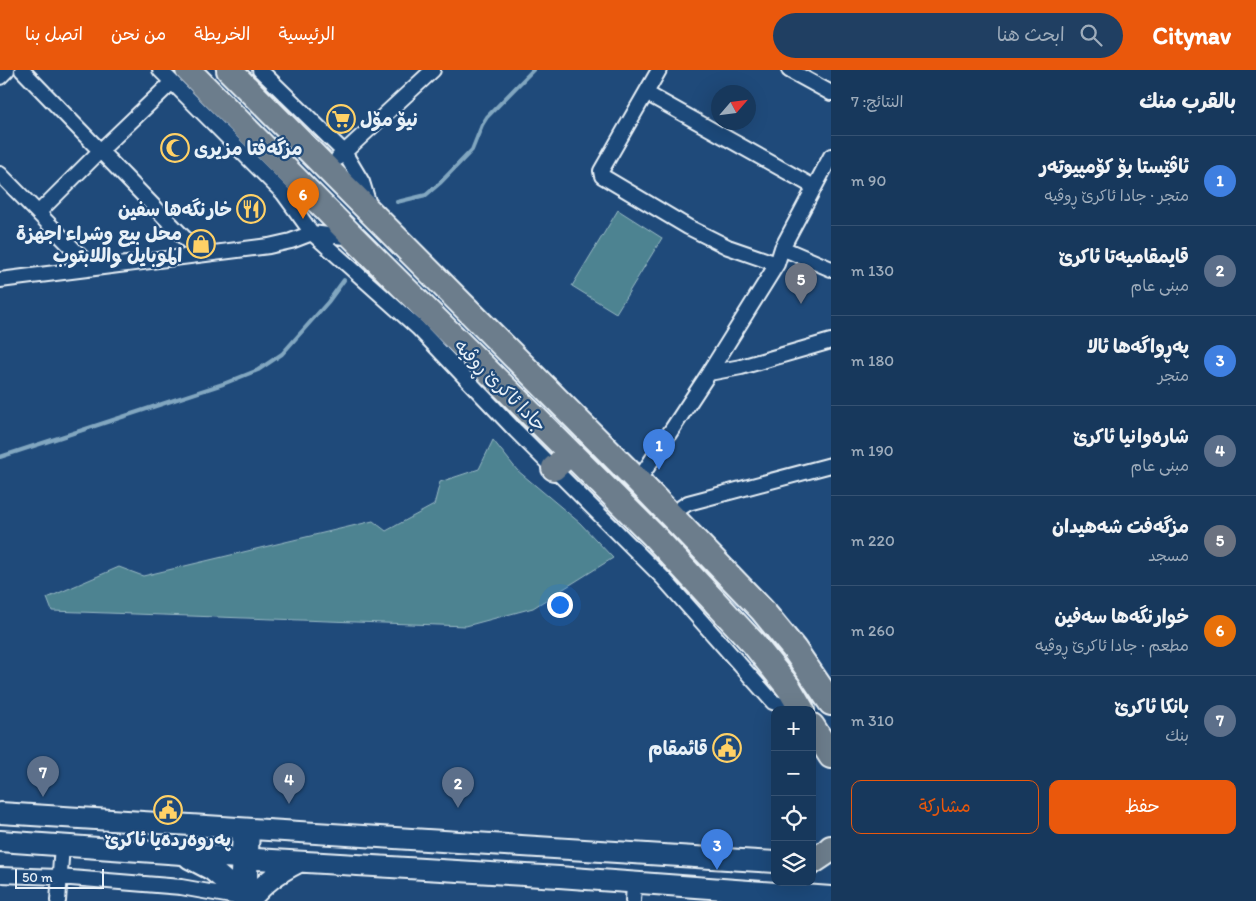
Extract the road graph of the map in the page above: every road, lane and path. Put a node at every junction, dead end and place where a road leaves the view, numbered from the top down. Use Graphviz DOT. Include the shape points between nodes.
graph roads {
  1 [pos="7,70"];
  2 [pos="22,70"];
  3 [pos="160,70"];
  4 [pos="229,70"];
  5 [pos="260,70"];
  6 [pos="433,70"];
  7 [pos="659,70"];
  8 [pos="789,70"];
  9 [pos="180,76"];
  10 [pos="0,77"];
  11 [pos="646,93"];
  12 [pos="831,93"];
  13 [pos="100,151"];
  14 [pos="344,152"];
  15 [pos="831,156"];
  16 [pos="326,169"];
  17 [pos="0,174"];
  18 [pos="814,187"];
  19 [pos="323,207"];
  20 [pos="38,213"];
  21 [pos="371,214"];
  22 [pos="312,233"];
  23 [pos="354,238"];
  24 [pos="782,248"];
  25 [pos="200,254"];
  26 [pos="777,264"];
  27 [pos="830,266"];
  28 [pos="92,268"];
  29 [pos="0,280"];
  30 [pos="831,341"];
  31 [pos="709,373"];
  32 [pos="562,460"];
  33 [pos="831,465"];
  34 [pos="638,481"];
  35 [pos="670,515"];
  36 [pos="831,703"];
  37 [pos="800,706"];
  38 [pos="816,732"];
  39 [pos="831,756"];
  40 [pos="0,813"];
  41 [pos="246,829"];
  42 [pos="0,841"];
  43 [pos="62,845"];
  44 [pos="831,848"];
  45 [pos="568,849"];
  46 [pos="175,853"];
  47 [pos="245,858"];
  48 [pos="816,860"];
  49 [pos="298,862"];
  50 [pos="771,862"];
  51 [pos="816,864"];
  52 [pos="831,866"];
  53 [pos="0,875"];
  54 [pos="60,877"];
  55 [pos="566,878"];
  56 [pos="633,892"];
  57 [pos="831,897"];
  58 [pos="242,898"];
  59 [pos="58,901"];
  1 -- 10 [label="street"];
  2 -- 13 [label="street"];
  3 -- 9 [label="street"];
  4 -- 16 [label="highway, جادا ئاکرێ ڕوڤیە"];
  5 -- 14 [label="street"];
  6 -- 14 [label="street"];
  7 -- 11 [label="street"];
  8 -- 12 [label="street"];
  9 -- 13 [label="street"];
  9 -- 19 [label="highway, جادا ئاکرێ ڕوڤیە"];
  9 -- 22 [label="street" via="283,194"];
  11 -- 18 [label="street"];
  11 -- 26 [label="street" via="601,171 602,176 688,227"];
  13 -- 20 [label="street"];
  13 -- 25 [label="street"];
  14 -- 16 [label="street"];
  14 -- 21 [label="street" via="362,182"];
  15 -- 18 [label="street"];
  16 -- 21 [label="highway, جادا ئاکرێ ڕوڤیە"];
  17 -- 20 [label="street"];
  18 -- 24 [label="street"];
  19 -- 22 [label="street"];
  19 -- 23 [label="highway, جادا ئاکرێ ڕوڤیە"];
  20 -- 28 [label="street"];
  21 -- 34 [label="highway, جادا ئاکرێ ڕوڤیە"];
  22 -- 23 [label="street"];
  22 -- 25 [label="street" via="269,246"];
  22 -- 32 [label="street" via="418,328 516,431"];
  23 -- 32 [label="highway, جادا ئاکرێ ڕوڤیە"];
  24 -- 26 [label="street"];
  24 -- 27 [label="street"];
  25 -- 28 [label="street"];
  26 -- 31 [label="street"];
  28 -- 29 [label="street"];
  30 -- 31 [label="street"];
  31 -- 34 [label="street"];
  32 -- 37 [label="highway, جادا ئاکرێ ڕوڤیە" via="654,536 760,652"];
  33 -- 35 [label="street" via="688,503"];
  34 -- 35 [label="highway, جادا ئاکرێ ڕوڤیە"];
  35 -- 36 [label="highway, جادا ئاکرێ ڕوڤیە" via="762,610"];
  38 -- 39 [label="highway"];
  40 -- 41 [label="main road"];
  41 -- 45 [label="main road"];
  41 -- 47 [label="street"];
  42 -- 43 [label="main road"];
  43 -- 46 [label="main road"];
  43 -- 54 [label="street"];
  44 -- 48 [label="highway"];
  45 -- 50 [label="main road"];
  45 -- 55 [label="main road"];
  46 -- 47 [label="main road"];
  46 -- 58 [label="main road" via="212,870"];
  47 -- 49 [label="main road"];
  47 -- 58 [label="street"];
  49 -- 55 [label="main road"];
  49 -- 58 [label="main road"];
  51 -- 52 [label="main road"];
  53 -- 54 [label="street"];
  54 -- 58 [label="street" via="181,887"];
  54 -- 59 [label="street"];
  55 -- 56 [label="main road"];
  56 -- 57 [label="main road"];
}
